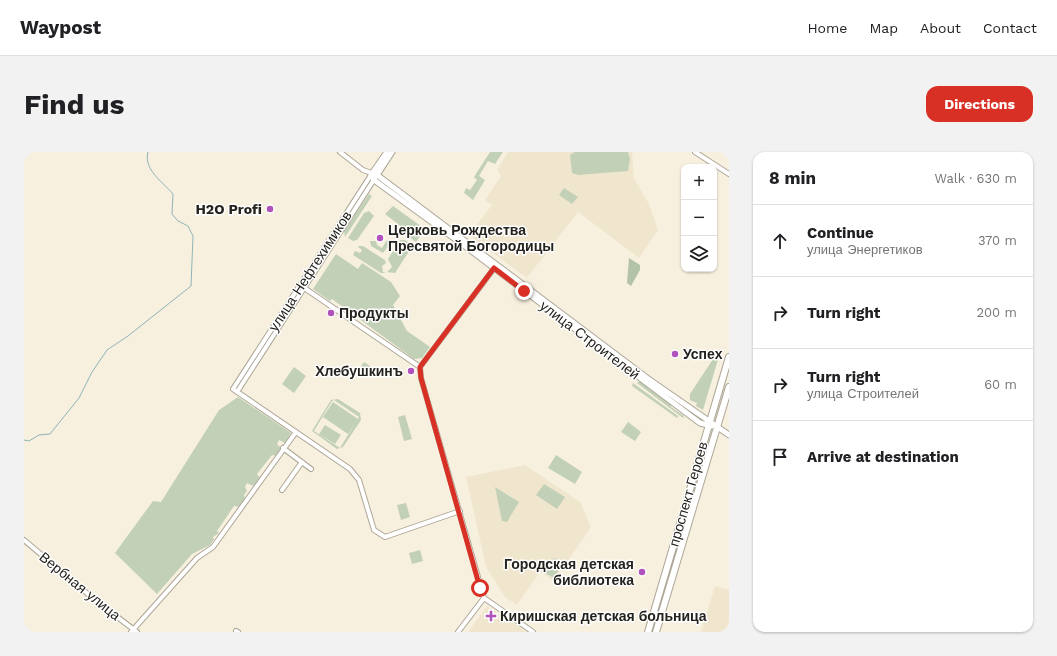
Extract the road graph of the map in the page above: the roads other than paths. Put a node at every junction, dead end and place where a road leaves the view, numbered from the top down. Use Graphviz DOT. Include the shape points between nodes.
graph roads {
  1 [pos="340,152"];
  2 [pos="387,152"];
  3 [pos="392,152"];
  4 [pos="695,152"];
  5 [pos="729,174"];
  6 [pos="374,177"];
  7 [pos="495,267"];
  8 [pos="302,286"];
  9 [pos="729,356"];
  10 [pos="420,367"];
  11 [pos="729,387"];
  12 [pos="709,424"];
  13 [pos="717,427"];
  14 [pos="296,432"];
  15 [pos="729,435"];
  16 [pos="284,448"];
  17 [pos="302,462"];
  18 [pos="311,469"];
  19 [pos="282,490"];
  20 [pos="460,511"];
  21 [pos="24,540"];
  22 [pos="484,598"];
  23 [pos="134,631"];
  24 [pos="458,632"];
  25 [pos="533,632"];
  26 [pos="648,632"];
  27 [pos="656,632"];
  1 -- 6 [label="street, улица Строителей"];
  2 -- 6 [label="street, улица Нефтехимиков"];
  3 -- 6 [label="street"];
  4 -- 5 [label="street"];
  6 -- 7 [label="street, улица Строителей"];
  6 -- 8 [label="street, улица Нефтехимиков"];
  7 -- 10 [label="street"];
  7 -- 12 [label="street, улица Строителей"];
  8 -- 10 [label="street"];
  8 -- 14 [label="street, улица Нефтехимиков" via="235,391"];
  9 -- 12 [label="main road, проспект Героев"];
  10 -- 20 [label="street"];
  11 -- 13 [label="main road, проспект Героев"];
  12 -- 13 [label="street, улица Строителей"];
  12 -- 26 [label="main road, проспект Героев"];
  13 -- 15 [label="street, улица Строителей"];
  13 -- 27 [label="main road, проспект Героев"];
  14 -- 16 [label="street"];
  14 -- 20 [label="street" via="350,469 359,480 374,530 378,534 385,537"];
  16 -- 17 [label="street"];
  16 -- 23 [label="street" via="213,547 196,558"];
  17 -- 18 [label="street"];
  17 -- 19 [label="street"];
  20 -- 22 [label="street"];
  21 -- 23 [label="street, Вербная улица"];
  22 -- 24 [label="street"];
  22 -- 25 [label="street"];
}
